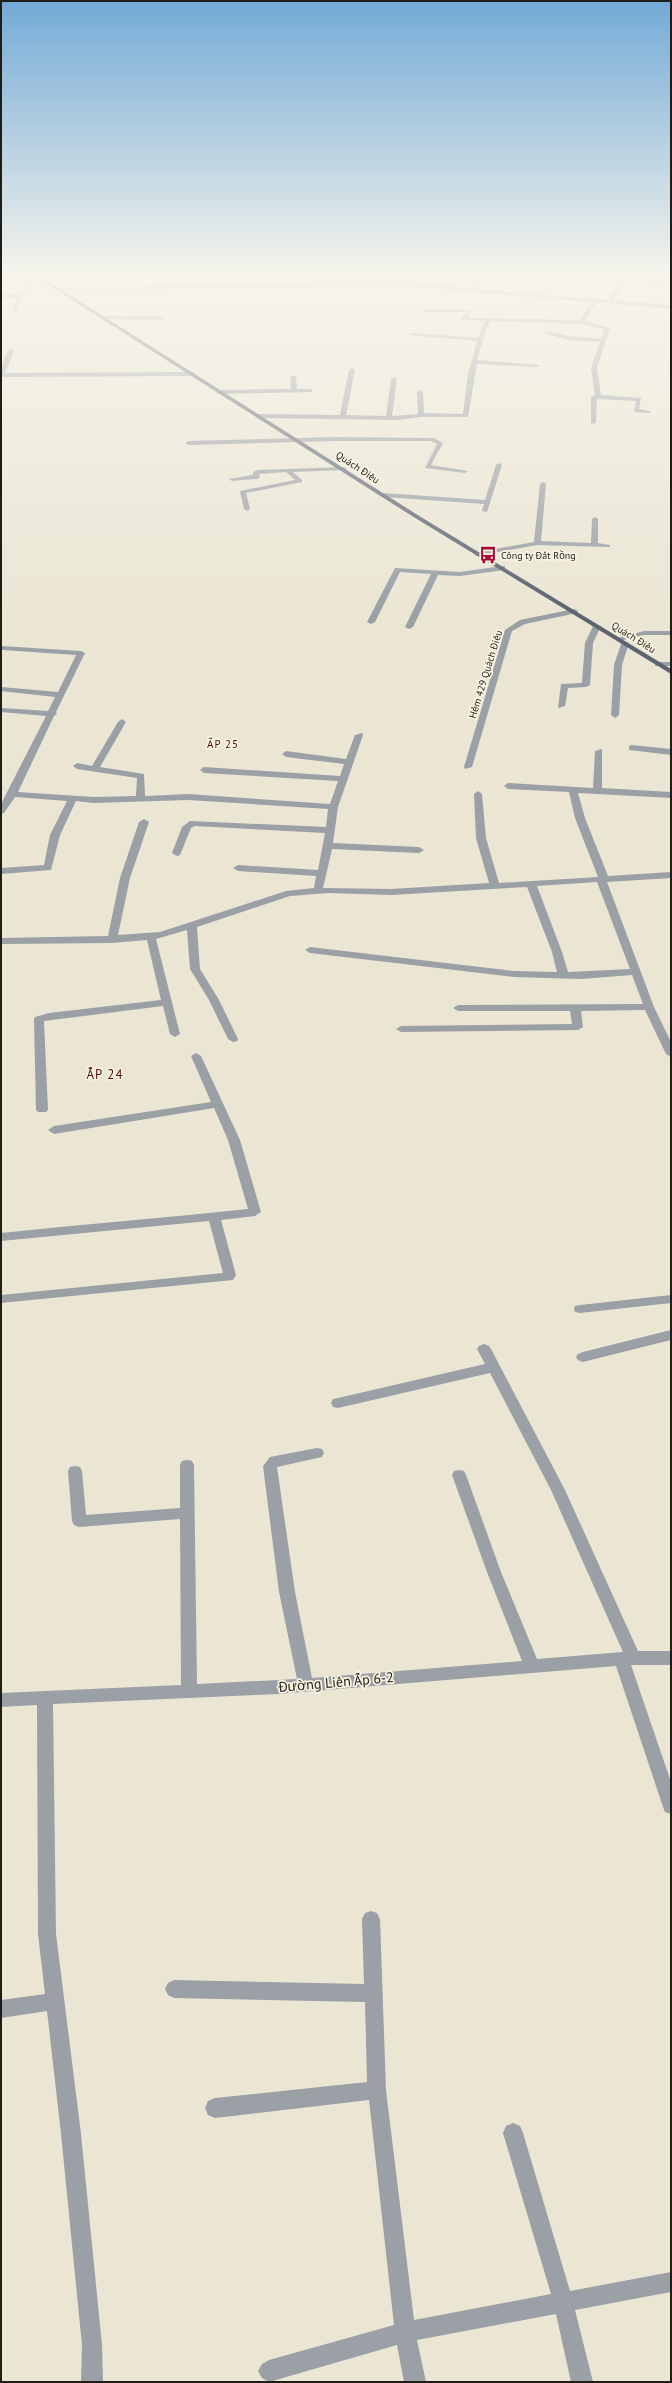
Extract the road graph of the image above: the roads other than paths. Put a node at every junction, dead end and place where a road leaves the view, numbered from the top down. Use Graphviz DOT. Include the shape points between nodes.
graph roads {
  1 [pos="212,387"];
  2 [pos="294,387"];
  3 [pos="349,387"];
  4 [pos="393,387"];
  5 [pos="469,387"];
  6 [pos="597,387"];
  7 [pos="294,391"];
  8 [pos="311,391"];
  9 [pos="219,392"];
  10 [pos="420,392"];
  11 [pos="598,397"];
  12 [pos="648,412"];
  13 [pos="421,415"];
  14 [pos="258,416"];
  15 [pos="343,416"];
  16 [pos="389,418"];
  17 [pos="593,423"];
  18 [pos="331,432"];
  19 [pos="298,440"];
  20 [pos="309,440"];
  21 [pos="188,443"];
  22 [pos="499,465"];
  23 [pos="344,469"];
  24 [pos="287,470"];
  25 [pos="465,471"];
  26 [pos="232,479"];
  27 [pos="543,484"];
  28 [pos="384,495"];
  29 [pos="488,502"];
  30 [pos="247,509"];
  31 [pos="485,511"];
  32 [pos="595,519"];
  33 [pos="537,543"];
  34 [pos="594,545"];
  35 [pos="608,546"];
  36 [pos="479,554"];
  37 [pos="420,567"];
  38 [pos="500,567"];
  39 [pos="436,572"];
  40 [pos="574,611"];
  41 [pos="371,622"];
  42 [pos="597,626"];
  43 [pos="409,628"];
  44 [pos="671,633"];
  45 [pos="622,641"];
  46 [pos="3,648"];
  47 [pos="658,664"];
  48 [pos="671,664"];
  49 [pos="671,672"];
  50 [pos="1,689"];
  51 [pos="62,695"];
  52 [pos="561,706"];
  53 [pos="1,710"];
  54 [pos="53,714"];
  55 [pos="615,715"];
  56 [pos="122,722"];
  57 [pos="360,735"];
  58 [pos="632,748"];
  59 [pos="599,751"];
  60 [pos="671,752"];
  61 [pos="286,754"];
  62 [pos="348,762"];
  63 [pos="77,766"];
  64 [pos="468,767"];
  65 [pos="95,768"];
  66 [pos="204,770"];
  67 [pos="342,779"];
  68 [pos="508,786"];
  69 [pos="573,789"];
  70 [pos="597,790"];
  71 [pos="12,794"];
  72 [pos="478,794"];
  73 [pos="671,795"];
  74 [pos="73,798"];
  75 [pos="140,799"];
  76 [pos="333,807"];
  77 [pos="1,811"];
  78 [pos="144,822"];
  79 [pos="330,830"];
  80 [pos="328,846"];
  81 [pos="418,850"];
  82 [pos="177,853"];
  83 [pos="238,868"];
  84 [pos="1,871"];
  85 [pos="322,873"];
  86 [pos="671,874"];
  87 [pos="602,879"];
  88 [pos="531,884"];
  89 [pos="495,886"];
  90 [pos="318,890"];
  91 [pos="192,924"];
  92 [pos="151,937"];
  93 [pos="112,940"];
  94 [pos="1,941"];
  95 [pos="310,950"];
  96 [pos="637,972"];
  97 [pos="563,976"];
  98 [pos="168,1002"];
  99 [pos="575,1007"];
  100 [pos="649,1007"];
  101 [pos="458,1008"];
  102 [pos="401,1029"];
  103 [pos="175,1034"];
  104 [pos="233,1039"];
  105 [pos="671,1054"];
  106 [pos="196,1056"];
  107 [pos="218,1104"];
  108 [pos="42,1110"];
  109 [pos="54,1130"];
  110 [pos="214,1217"];
  111 [pos="1,1237"];
  112 [pos="1,1299"];
  113 [pos="671,1300"];
  114 [pos="580,1309"];
  115 [pos="671,1335"];
  116 [pos="484,1349"];
  117 [pos="583,1358"];
  118 [pos="493,1367"];
  119 [pos="338,1403"];
  120 [pos="317,1453"];
  121 [pos="187,1465"];
  122 [pos="75,1471"];
  123 [pos="459,1476"];
  124 [pos="188,1513"];
  125 [pos="671,1658"];
  126 [pos="627,1659"];
  127 [pos="532,1667"];
  128 [pos="306,1685"];
  129 [pos="189,1691"];
  130 [pos="45,1699"];
  131 [pos="1,1700"];
  132 [pos="671,1807"];
  133 [pos="371,1919"];
  134 [pos="174,1989"];
  135 [pos="374,1993"];
  136 [pos="55,2001"];
  137 [pos="1,2009"];
  138 [pos="377,2090"];
  139 [pos="215,2108"];
  140 [pos="513,2133"];
  141 [pos="671,2282"];
  142 [pos="563,2302"];
  143 [pos="405,2332"];
  144 [pos="268,2372"];
  145 [pos="92,2382"];
  146 [pos="415,2382"];
  147 [pos="582,2382"];
  1 -- 9 [label="main road, Quách Điêu"];
  2 -- 7 [label="street"];
  3 -- 15 [label="street"];
  4 -- 16 [label="street"];
  5 -- 13 [label="street" via="466,416"];
  6 -- 11 [label="street"];
  7 -- 8 [label="street"];
  7 -- 9 [label="street"];
  9 -- 14 [label="main road, Quách Điêu"];
  10 -- 13 [label="street"];
  11 -- 12 [label="street" via="640,399 636,411"];
  11 -- 17 [label="street" via="594,397"];
  13 -- 16 [label="street" via="412,418"];
  14 -- 15 [label="street"];
  14 -- 19 [label="main road, Quách Điêu"];
  15 -- 16 [label="street"];
  18 -- 20 [label="street" via="310,436"];
  19 -- 20 [label="street"];
  19 -- 21 [label="street"];
  19 -- 23 [label="main road, Quách Điêu"];
  20 -- 25 [label="street" via="434,440 440,444 427,467"];
  22 -- 29 [label="street"];
  23 -- 24 [label="street"];
  23 -- 28 [label="main road, Quách Điêu"];
  24 -- 26 [label="street" via="261,471 255,473 257,477"];
  24 -- 30 [label="street" via="300,481 242,492"];
  27 -- 33 [label="street"];
  28 -- 29 [label="street"];
  28 -- 36 [label="main road, Quách Điêu"];
  29 -- 31 [label="street"];
  32 -- 34 [label="street"];
  33 -- 34 [label="street"];
  33 -- 36 [label="street"];
  34 -- 35 [label="street"];
  36 -- 38 [label="main road, Quách Điêu"];
  37 -- 38 [label="street"];
  38 -- 39 [label="street" via="460,574"];
  38 -- 40 [label="main road, Quách Điêu"];
  39 -- 41 [label="street" via="398,570"];
  39 -- 43 [label="street"];
  40 -- 42 [label="main road, Quách Điêu"];
  40 -- 64 [label="street, Hẻm 429 Quách Điêu" via="515,624 509,630"];
  42 -- 45 [label="main road, Quách Điêu"];
  42 -- 52 [label="street" via="589,643 586,685 564,686"];
  44 -- 45 [label="street" via="644,634"];
  45 -- 47 [label="main road, Quách Điêu"];
  45 -- 55 [label="street"];
  46 -- 51 [label="street" via="81,653"];
  47 -- 48 [label="street"];
  47 -- 49 [label="main road, Quách Điêu"];
  50 -- 51 [label="street"];
  51 -- 54 [label="street"];
  53 -- 54 [label="street"];
  54 -- 71 [label="street"];
  56 -- 65 [label="street"];
  57 -- 62 [label="street"];
  58 -- 60 [label="street"];
  59 -- 70 [label="street"];
  61 -- 62 [label="street"];
  62 -- 67 [label="street"];
  63 -- 65 [label="street"];
  65 -- 75 [label="street" via="141,776"];
  66 -- 67 [label="street"];
  67 -- 76 [label="street"];
  68 -- 69 [label="street"];
  69 -- 70 [label="street"];
  69 -- 87 [label="street" via="580,818"];
  70 -- 73 [label="street"];
  71 -- 74 [label="street"];
  71 -- 77 [label="street"];
  72 -- 89 [label="street" via="482,838"];
  74 -- 75 [label="street"];
  74 -- 84 [label="street" via="55,835 48,868"];
  75 -- 76 [label="street" via="196,798"];
  76 -- 79 [label="street"];
  78 -- 93 [label="street" via="125,878"];
  79 -- 80 [label="street"];
  79 -- 82 [label="street" via="193,823 187,826"];
  80 -- 81 [label="street"];
  80 -- 85 [label="street"];
  83 -- 85 [label="street"];
  85 -- 90 [label="street"];
  86 -- 87 [label="street"];
  87 -- 88 [label="street"];
  87 -- 96 [label="street"];
  88 -- 89 [label="street"];
  88 -- 97 [label="street" via="557,952"];
  89 -- 90 [label="street" via="391,892"];
  90 -- 91 [label="street" via="289,893"];
  91 -- 92 [label="street"];
  91 -- 104 [label="street" via="195,970 214,1000"];
  92 -- 93 [label="street"];
  92 -- 98 [label="street"];
  93 -- 94 [label="street"];
  95 -- 97 [label="street" via="514,974"];
  96 -- 97 [label="street"];
  96 -- 100 [label="street"];
  98 -- 103 [label="street"];
  98 -- 108 [label="street" via="39,1019"];
  99 -- 100 [label="street"];
  99 -- 101 [label="street"];
  99 -- 102 [label="street" via="578,1027"];
  100 -- 105 [label="street"];
  106 -- 107 [label="street"];
  107 -- 109 [label="street"];
  107 -- 110 [label="street" via="234,1140 255,1210"];
  110 -- 111 [label="street"];
  110 -- 112 [label="street" via="229,1277"];
  113 -- 114 [label="street"];
  115 -- 117 [label="street"];
  116 -- 118 [label="street"];
  118 -- 119 [label="street"];
  118 -- 126 [label="street" via="558,1490"];
  120 -- 128 [label="street" via="275,1462 270,1466 287,1592"];
  121 -- 124 [label="street"];
  122 -- 124 [label="street" via="80,1522"];
  123 -- 127 [label="street"];
  124 -- 129 [label="street"];
  125 -- 126 [label="street, Đường Liên Ấp 6-2"];
  126 -- 127 [label="street, Đường Liên Ấp 6-2"];
  126 -- 132 [label="street"];
  127 -- 128 [label="street, Đường Liên Ấp 6-2"];
  128 -- 129 [label="street, Đường Liên Ấp 6-2"];
  129 -- 130 [label="street, Đường Liên Ấp 6-2"];
  130 -- 131 [label="street, Đường Liên Ấp 6-2"];
  130 -- 136 [label="street" via="47,1934"];
  133 -- 135 [label="street"];
  134 -- 135 [label="street"];
  135 -- 138 [label="street"];
  136 -- 137 [label="street"];
  136 -- 145 [label="street" via="92,2345"];
  138 -- 139 [label="street"];
  138 -- 143 [label="street"];
  140 -- 142 [label="street"];
  141 -- 142 [label="street"];
  142 -- 143 [label="street"];
  142 -- 147 [label="street"];
  143 -- 144 [label="street"];
  143 -- 146 [label="street"];
}
